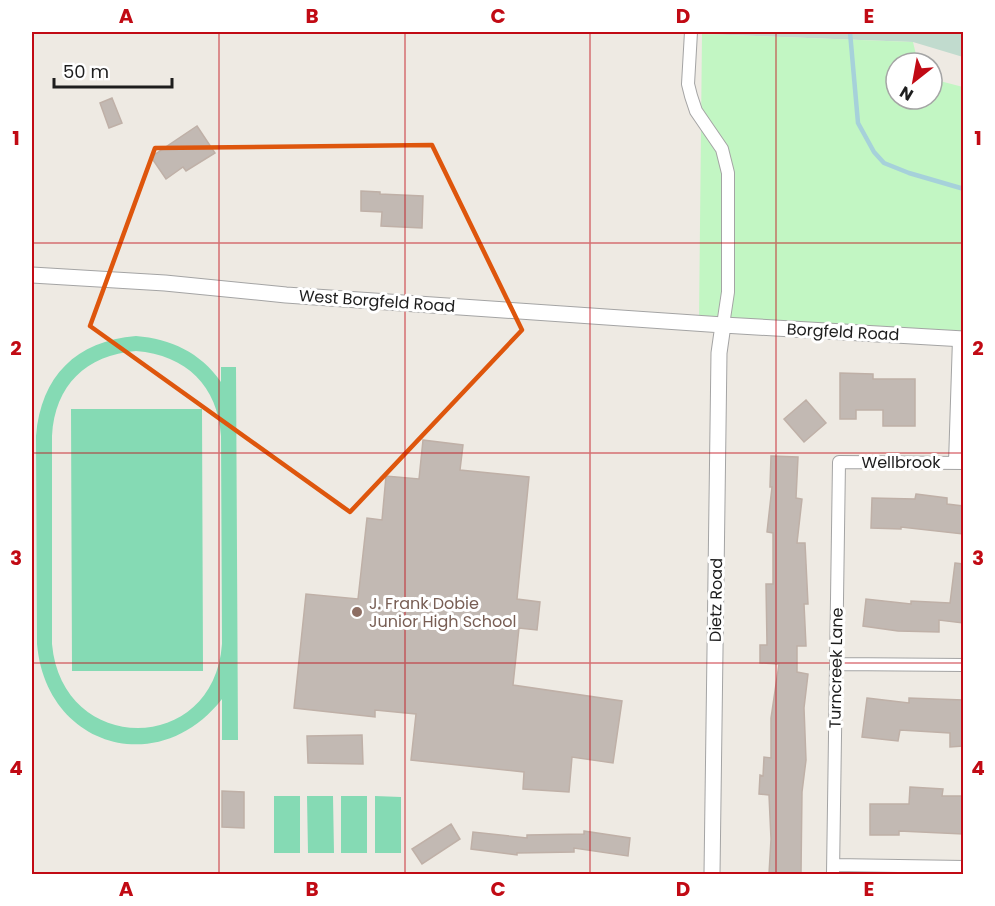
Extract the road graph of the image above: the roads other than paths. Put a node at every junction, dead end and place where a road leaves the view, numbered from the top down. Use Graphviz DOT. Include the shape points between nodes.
graph roads {
  1 [pos="691,32"];
  2 [pos="32,275"];
  3 [pos="723,326"];
  4 [pos="961,339"];
  5 [pos="839,462"];
  6 [pos="959,463"];
  7 [pos="836,664"];
  8 [pos="963,665"];
  9 [pos="963,867"];
  10 [pos="833,870"];
  11 [pos="712,874"];
  1 -- 3 [label="street" via="691,96 696,111 722,149 728,173 728,292"];
  2 -- 3 [label="street, West Borgfeld Road"];
  3 -- 4 [label="street, Borgfeld Road"];
  3 -- 11 [label="street, Dietz Road" via="719,353"];
  4 -- 6 [label="street"];
  5 -- 6 [label="street, Wellbrook"];
  5 -- 7 [label="street, Turncreek Lane"];
  7 -- 8 [label="street"];
  7 -- 10 [label="street, Turncreek Lane"];
  9 -- 10 [label="street"];
}
